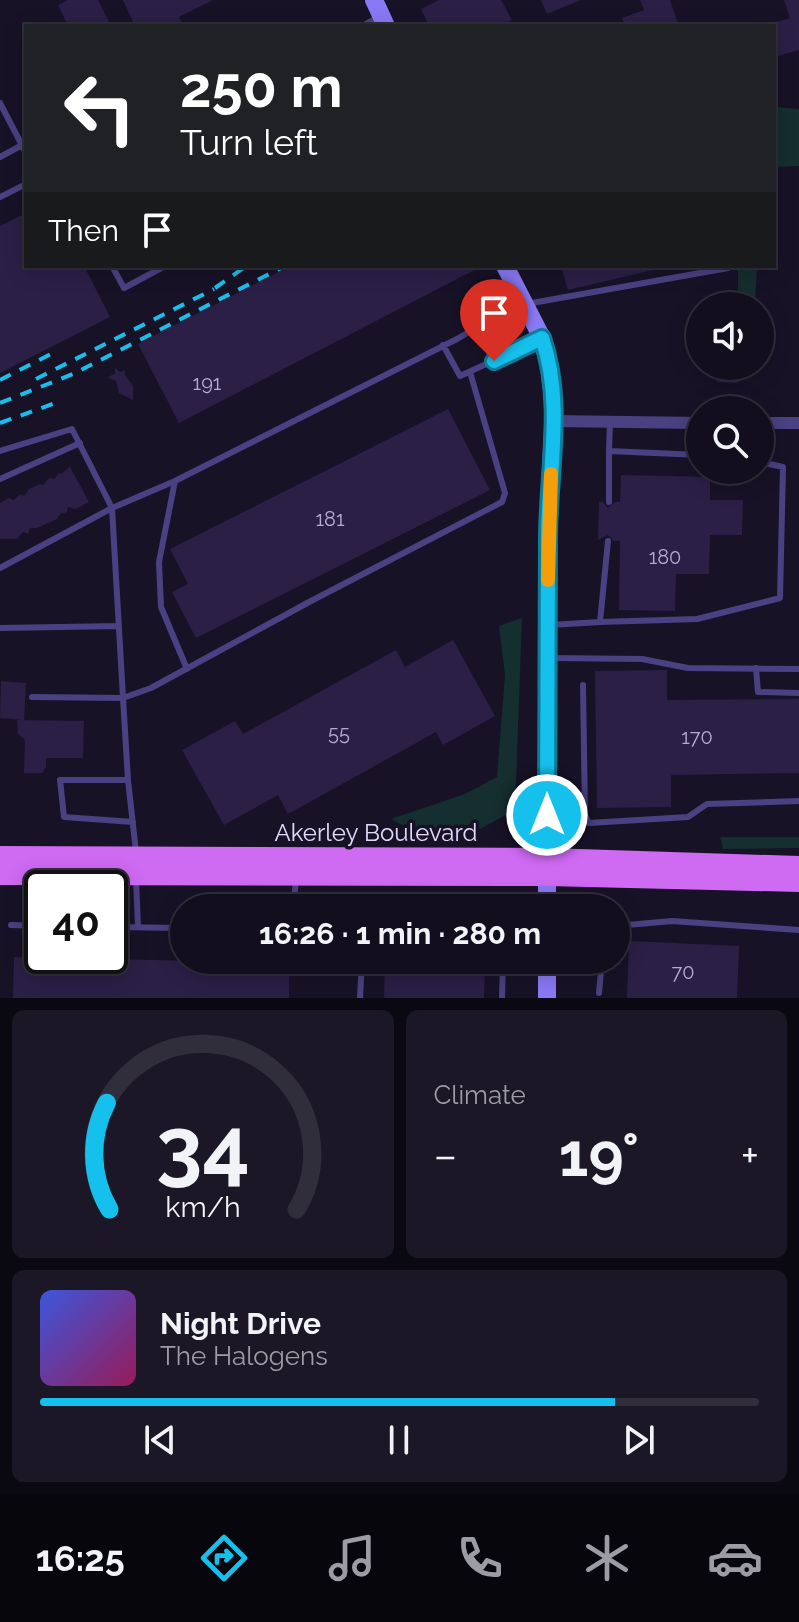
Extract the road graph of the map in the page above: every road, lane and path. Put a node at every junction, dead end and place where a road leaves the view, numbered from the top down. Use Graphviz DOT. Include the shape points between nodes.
graph roads {
  1 [pos="378,8"];
  2 [pos="364,24"];
  3 [pos="0,103"];
  4 [pos="24,144"];
  5 [pos="0,157"];
  6 [pos="24,185"];
  7 [pos="0,197"];
  8 [pos="113,268"];
  9 [pos="161,268"];
  10 [pos="506,268"];
  11 [pos="728,268"];
  12 [pos="522,301"];
  13 [pos="542,338"];
  14 [pos="443,345"];
  15 [pos="470,372"];
  16 [pos="553,421"];
  17 [pos="610,422"];
  18 [pos="686,423"];
  19 [pos="774,423"];
  20 [pos="799,423"];
  21 [pos="80,443"];
  22 [pos="0,451"];
  23 [pos="609,451"];
  24 [pos="686,454"];
  25 [pos="774,465"];
  26 [pos="0,479"];
  27 [pos="175,481"];
  28 [pos="609,502"];
  29 [pos="112,508"];
  30 [pos="608,541"];
  31 [pos="0,568"];
  32 [pos="600,622"];
  33 [pos="548,625"];
  34 [pos="119,626"];
  35 [pos="0,628"];
  36 [pos="548,658"];
  37 [pos="756,668"];
  38 [pos="187,669"];
  39 [pos="799,669"];
  40 [pos="583,685"];
  41 [pos="799,693"];
  42 [pos="32,697"];
  43 [pos="123,698"];
  44 [pos="128,780"];
  45 [pos="799,801"];
  46 [pos="547,815"];
  47 [pos="585,815"];
  48 [pos="133,822"];
  49 [pos="0,856"];
  50 [pos="136,866"];
  51 [pos="547,867"];
  52 [pos="793,874"];
  53 [pos="0,875"];
  54 [pos="296,876"];
  55 [pos="294,894"];
  56 [pos="547,894"];
  57 [pos="11,925"];
  58 [pos="24,925"];
  59 [pos="630,925"];
  60 [pos="128,927"];
  61 [pos="138,927"];
  62 [pos="170,928"];
  63 [pos="799,930"];
  64 [pos="361,974"];
  65 [pos="503,974"];
  66 [pos="547,974"];
  67 [pos="601,974"];
  68 [pos="599,993"];
  69 [pos="360,998"];
  70 [pos="502,998"];
  71 [pos="547,998"];
  1 -- 2 [label="lane"];
  3 -- 4 [label="lane"];
  4 -- 5 [label="lane"];
  6 -- 7 [label="lane"];
  8 -- 9 [label="lane" via="124,288"];
  10 -- 12 [label="street"];
  11 -- 12 [label="lane"];
  12 -- 13 [label="street"];
  12 -- 14 [label="lane"];
  13 -- 15 [label="lane"];
  13 -- 16 [label="street"];
  14 -- 15 [label="lane" via="460,376"];
  14 -- 27 [label="lane"];
  15 -- 38 [label="lane" via="505,493 502,502"];
  16 -- 17 [label="street"];
  16 -- 33 [label="street"];
  17 -- 18 [label="street"];
  17 -- 23 [label="lane"];
  19 -- 20 [label="street"];
  21 -- 22 [label="lane" via="72,429"];
  21 -- 26 [label="lane"];
  21 -- 29 [label="lane"];
  23 -- 24 [label="lane"];
  23 -- 28 [label="lane"];
  25 -- 32 [label="lane" via="783,467 780,598 697,619"];
  27 -- 29 [label="lane"];
  27 -- 38 [label="lane" via="159,562 161,607"];
  29 -- 31 [label="lane"];
  29 -- 34 [label="lane"];
  30 -- 32 [label="lane"];
  32 -- 33 [label="lane"];
  33 -- 36 [label="street"];
  34 -- 35 [label="lane"];
  34 -- 43 [label="lane"];
  36 -- 37 [label="lane"];
  36 -- 46 [label="street"];
  37 -- 39 [label="lane"];
  37 -- 41 [label="lane" via="758,692"];
  38 -- 43 [label="lane"];
  40 -- 47 [label="lane"];
  42 -- 43 [label="lane"];
  43 -- 44 [label="lane"];
  44 -- 48 [label="lane"];
  44 -- 48 [label="lane" via="60,780 64,817"];
  45 -- 47 [label="lane" via="707,804 688,817 589,823"];
  46 -- 47 [label="lane"];
  46 -- 51 [label="street"];
  48 -- 50 [label="lane"];
  49 -- 50 [label="main road, Akerley Boulevard"];
  50 -- 51 [label="main road, Akerley Boulevard"];
  50 -- 53 [label="main road, Akerley Boulevard"];
  50 -- 54 [label="main road, Akerley Boulevard"];
  50 -- 61 [label="lane"];
  51 -- 52 [label="main road, Akerley Boulevard"];
  51 -- 54 [label="main road, Akerley Boulevard"];
  51 -- 56 [label="street"];
  54 -- 55 [label="lane"];
  57 -- 58 [label="lane"];
  59 -- 63 [label="lane" via="672,921"];
  60 -- 61 [label="lane"];
  61 -- 62 [label="lane"];
  64 -- 69 [label="lane"];
  65 -- 70 [label="lane"];
  66 -- 71 [label="street"];
  67 -- 68 [label="lane"];
}
